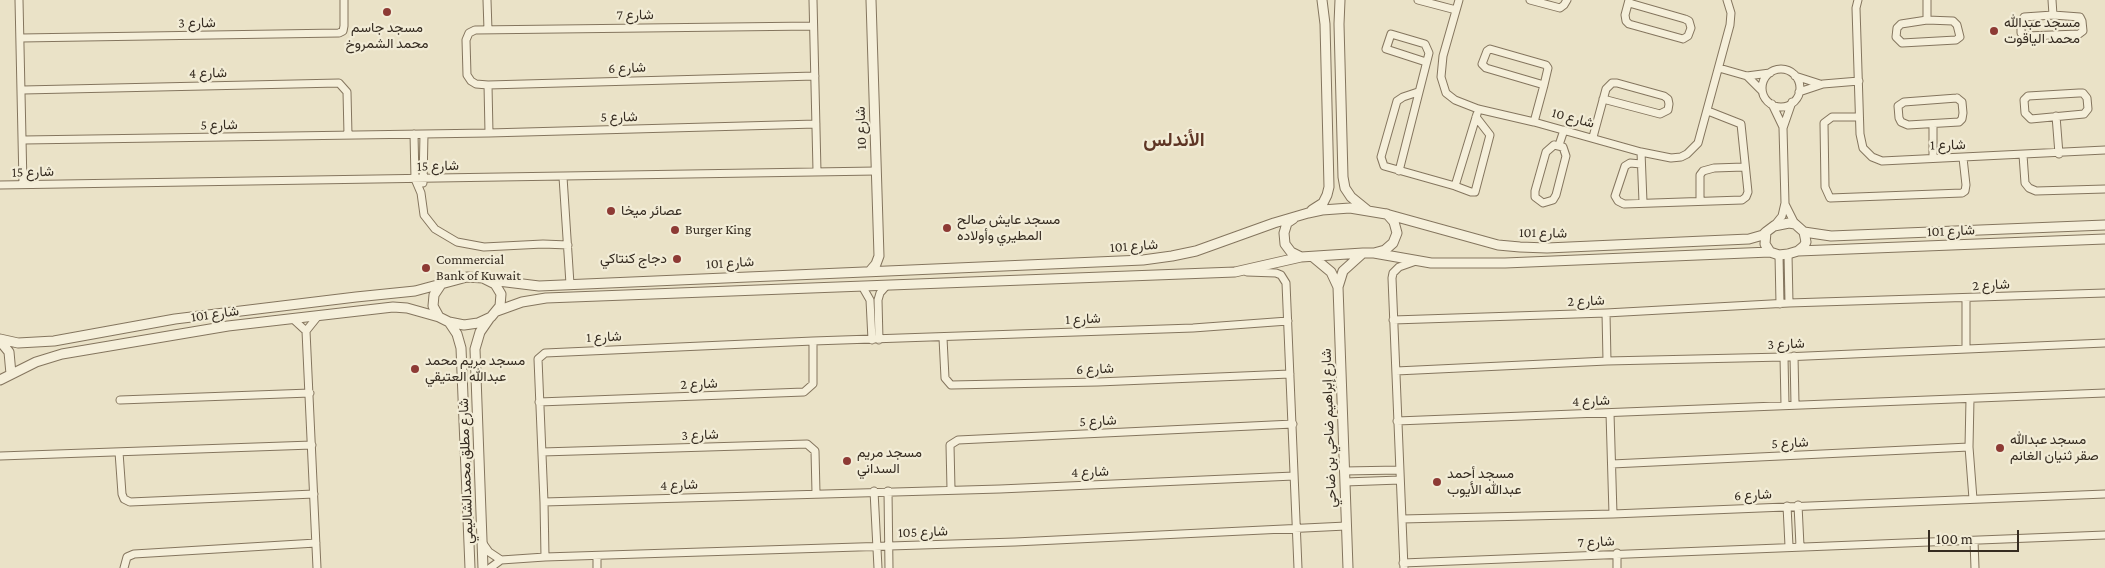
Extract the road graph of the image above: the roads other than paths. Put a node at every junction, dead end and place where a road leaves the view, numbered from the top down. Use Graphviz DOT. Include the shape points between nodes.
graph roads {
  1 [pos="19,0"];
  2 [pos="344,0"];
  3 [pos="488,0"];
  4 [pos="813,0"];
  5 [pos="871,0"];
  6 [pos="1322,0"];
  7 [pos="1340,0"];
  8 [pos="1418,0"];
  9 [pos="1459,0"];
  10 [pos="1530,0"];
  11 [pos="1567,0"];
  12 [pos="1727,0"];
  13 [pos="1858,0"];
  14 [pos="1927,0"];
  15 [pos="2052,0"];
  16 [pos="1629,1"];
  17 [pos="1456,10"];
  18 [pos="2053,15"];
  19 [pos="1927,20"];
  20 [pos="813,26"];
  21 [pos="488,30"];
  22 [pos="21,38"];
  23 [pos="1429,53"];
  24 [pos="1443,56"];
  25 [pos="1426,62"];
  26 [pos="1719,68"];
  27 [pos="1770,73"];
  28 [pos="815,76"];
  29 [pos="1747,76"];
  30 [pos="1795,76"];
  31 [pos="1859,81"];
  32 [pos="1823,84"];
  33 [pos="488,85"];
  34 [pos="1544,85"];
  35 [pos="23,90"];
  36 [pos="1762,91"];
  37 [pos="1418,92"];
  38 [pos="1799,92"];
  39 [pos="1603,99"];
  40 [pos="1792,102"];
  41 [pos="1772,104"];
  42 [pos="1478,109"];
  43 [pos="1708,111"];
  44 [pos="2056,116"];
  45 [pos="1476,117"];
  46 [pos="1859,117"];
  47 [pos="1534,122"];
  48 [pos="816,124"];
  49 [pos="1933,124"];
  50 [pos="1783,128"];
  51 [pos="1564,130"];
  52 [pos="489,133"];
  53 [pos="414,134"];
  54 [pos="424,134"];
  55 [pos="348,135"];
  56 [pos="1593,137"];
  57 [pos="24,140"];
  58 [pos="1559,145"];
  59 [pos="2105,150"];
  60 [pos="1641,152"];
  61 [pos="2059,154"];
  62 [pos="2022,155"];
  63 [pos="1933,158"];
  64 [pos="1963,158"];
  65 [pos="1641,164"];
  66 [pos="1744,167"];
  67 [pos="817,171"];
  68 [pos="876,171"];
  69 [pos="1400,171"];
  70 [pos="563,177"];
  71 [pos="415,179"];
  72 [pos="424,179"];
  73 [pos="24,184"];
  74 [pos="0,185"];
  75 [pos="1455,186"];
  76 [pos="2105,188"];
  77 [pos="421,193"];
  78 [pos="1700,200"];
  79 [pos="1642,202"];
  80 [pos="1785,203"];
  81 [pos="1367,210"];
  82 [pos="1308,213"];
  83 [pos="1386,214"];
  84 [pos="1294,218"];
  85 [pos="1795,224"];
  86 [pos="2105,225"];
  87 [pos="1770,229"];
  88 [pos="1997,230"];
  89 [pos="1966,231"];
  90 [pos="1804,232"];
  91 [pos="2105,239"];
  92 [pos="1995,243"];
  93 [pos="1619,244"];
  94 [pos="1964,245"];
  95 [pos="568,246"];
  96 [pos="1581,246"];
  97 [pos="1798,251"];
  98 [pos="1363,253"];
  99 [pos="1374,253"];
  100 [pos="1779,253"];
  101 [pos="879,256"];
  102 [pos="1301,257"];
  103 [pos="1313,257"];
  104 [pos="1617,259"];
  105 [pos="1578,260"];
  106 [pos="1120,261"];
  107 [pos="1417,261"];
  108 [pos="1081,263"];
  109 [pos="890,270"];
  110 [pos="870,271"];
  111 [pos="1235,272"];
  112 [pos="1118,277"];
  113 [pos="1082,279"];
  114 [pos="490,280"];
  115 [pos="662,280"];
  116 [pos="570,284"];
  117 [pos="887,285"];
  118 [pos="440,286"];
  119 [pos="862,286"];
  120 [pos="1338,287"];
  121 [pos="2105,293"];
  122 [pos="661,294"];
  123 [pos="1966,299"];
  124 [pos="1789,303"];
  125 [pos="1780,304"];
  126 [pos="1606,313"];
  127 [pos="494,314"];
  128 [pos="318,316"];
  129 [pos="440,317"];
  130 [pos="175,319"];
  131 [pos="293,319"];
  132 [pos="1393,320"];
  133 [pos="1288,321"];
  134 [pos="449,322"];
  135 [pos="306,331"];
  136 [pos="176,333"];
  137 [pos="943,338"];
  138 [pos="0,340"];
  139 [pos="875,340"];
  140 [pos="813,341"];
  141 [pos="2105,343"];
  142 [pos="1966,347"];
  143 [pos="1794,356"];
  144 [pos="1784,357"];
  145 [pos="1607,361"];
  146 [pos="1396,371"];
  147 [pos="11,374"];
  148 [pos="1290,374"];
  149 [pos="0,380"];
  150 [pos="310,393"];
  151 [pos="2105,393"];
  152 [pos="1970,399"];
  153 [pos="120,400"];
  154 [pos="539,402"];
  155 [pos="1785,404"];
  156 [pos="1795,404"];
  157 [pos="1610,412"];
  158 [pos="1397,420"];
  159 [pos="1292,424"];
  160 [pos="312,445"];
  161 [pos="1969,447"];
  162 [pos="119,452"];
  163 [pos="542,452"];
  164 [pos="0,456"];
  165 [pos="1612,464"];
  166 [pos="1399,470"];
  167 [pos="1344,472"];
  168 [pos="1294,476"];
  169 [pos="1400,480"];
  170 [pos="1345,482"];
  171 [pos="466,483"];
  172 [pos="951,489"];
  173 [pos="874,491"];
  174 [pos="888,491"];
  175 [pos="816,493"];
  176 [pos="314,494"];
  177 [pos="2105,494"];
  178 [pos="1973,499"];
  179 [pos="544,502"];
  180 [pos="1798,505"];
  181 [pos="1787,506"];
  182 [pos="1613,514"];
  183 [pos="480,516"];
  184 [pos="1402,519"];
  185 [pos="1346,526"];
  186 [pos="1296,528"];
  187 [pos="2105,535"];
  188 [pos="1974,540"];
  189 [pos="482,541"];
  190 [pos="316,543"];
  191 [pos="877,546"];
  192 [pos="889,546"];
  193 [pos="1790,546"];
  194 [pos="1800,546"];
  195 [pos="1617,553"];
  196 [pos="597,556"];
  197 [pos="544,557"];
  198 [pos="501,560"];
  199 [pos="1403,565"];
  200 [pos="124,568"];
  201 [pos="317,568"];
  202 [pos="470,568"];
  203 [pos="483,568"];
  204 [pos="490,568"];
  205 [pos="597,568"];
  206 [pos="878,568"];
  207 [pos="889,568"];
  208 [pos="1298,568"];
  209 [pos="1348,568"];
  210 [pos="1617,568"];
  211 [pos="1975,568"];
  1 -- 22 [label="street"];
  2 -- 22 [label="street, شارع 3" via="344,26 339,33"];
  3 -- 21 [label="street"];
  4 -- 20 [label="street"];
  5 -- 68 [label="street, شارع 10"];
  6 -- 82 [label="street" via="1329,187 1323,203"];
  7 -- 81 [label="street" via="1343,177 1351,197"];
  8 -- 17 [label="street"];
  9 -- 17 [label="street, شارع 10"];
  10 -- 11 [label="street" via="1560,8"];
  12 -- 26 [label="street, شارع 10" via="1730,25"];
  13 -- 31 [label="street, شارع 1"];
  14 -- 19 [label="street"];
  15 -- 18 [label="street"];
  16 -- 16 [label="street" via="1625,15 1629,24 1684,39 1688,36 1690,21"];
  17 -- 24 [label="street, شارع 10"];
  18 -- 18 [label="street" via="2024,17 2021,33 2026,36 2079,34 2083,31 2080,17"];
  19 -- 19 [label="street" via="1953,21 1960,37 1956,40 1902,43 1896,37 1901,24"];
  20 -- 21 [label="street, شارع 7"];
  20 -- 28 [label="street"];
  21 -- 33 [label="street, شارع 7" via="474,30 466,40 467,75 476,84"];
  22 -- 35 [label="street"];
  23 -- 24 [label="street"];
  23 -- 25 [label="street"];
  23 -- 25 [label="street" via="1425,44 1395,34 1391,34 1385,46"];
  24 -- 42 [label="street, شارع 10" via="1441,77 1446,93"];
  25 -- 37 [label="street"];
  26 -- 29 [label="street"];
  26 -- 43 [label="street, شارع 10"];
  27 -- 29 [label="street"];
  27 -- 30 [label="street" via="1780,69"];
  27 -- 36 [label="street" via="1763,81"];
  28 -- 33 [label="street, شارع 6"];
  28 -- 48 [label="street"];
  29 -- 36 [label="street"];
  30 -- 32 [label="street"];
  30 -- 38 [label="street"];
  31 -- 32 [label="street"];
  31 -- 46 [label="street, شارع 1"];
  32 -- 38 [label="street"];
  33 -- 52 [label="street"];
  34 -- 34 [label="street" via="1546,65 1487,51 1482,64 1486,68"];
  34 -- 47 [label="street"];
  35 -- 55 [label="street, شارع 4" via="339,84 347,92"];
  35 -- 57 [label="street"];
  36 -- 41 [label="street"];
  37 -- 69 [label="street"];
  37 -- 69 [label="street" via="1397,101 1381,158 1384,166"];
  38 -- 40 [label="street"];
  39 -- 39 [label="street" via="1608,85 1617,83 1664,96 1669,104 1668,110 1660,114"];
  39 -- 56 [label="street"];
  40 -- 41 [label="street" via="1782,106"];
  40 -- 50 [label="street"];
  41 -- 50 [label="street"];
  42 -- 45 [label="street"];
  42 -- 47 [label="street, شارع 10"];
  43 -- 60 [label="street, شارع 10" via="1698,143 1687,154 1671,158"];
  43 -- 66 [label="street" via="1741,124"];
  44 -- 44 [label="street" via="2031,119 2024,113 2025,98 2079,93 2086,96 2086,113"];
  44 -- 61 [label="street"];
  45 -- 75 [label="street"];
  45 -- 75 [label="street" via="1490,135 1477,189 1472,192"];
  46 -- 63 [label="street, شارع 1" via="1863,148 1872,157 1882,161"];
  46 -- 64 [label="street" via="1832,117 1824,123 1825,187 1830,198 1962,193 1966,185"];
  47 -- 51 [label="street, شارع 10"];
  48 -- 52 [label="street, شارع 5"];
  48 -- 67 [label="street"];
  49 -- 49 [label="street" via="1908,125 1902,122 1898,106 1904,102 1957,98 1962,102 1964,116 1959,122"];
  49 -- 63 [label="street"];
  50 -- 80 [label="street"];
  51 -- 56 [label="street, شارع 10"];
  51 -- 58 [label="street"];
  52 -- 54 [label="street, شارع 5"];
  53 -- 54 [label="street, شارع 5"];
  53 -- 55 [label="street, شارع 5"];
  53 -- 71 [label="street"];
  54 -- 72 [label="street"];
  55 -- 57 [label="street, شارع 5"];
  56 -- 60 [label="street, شارع 10"];
  57 -- 73 [label="street"];
  58 -- 58 [label="street" via="1546,152 1537,181 1535,197 1543,203 1553,200 1556,195 1566,156 1566,151"];
  59 -- 61 [label="street, شارع 1"];
  60 -- 65 [label="street"];
  61 -- 62 [label="street, شارع 1"];
  62 -- 64 [label="street, شارع 1"];
  62 -- 76 [label="street" via="2025,183 2036,191"];
  63 -- 64 [label="street, شارع 1"];
  65 -- 79 [label="street"];
  65 -- 79 [label="street" via="1625,166 1616,196 1624,204"];
  66 -- 78 [label="street" via="1703,171 1700,175"];
  66 -- 78 [label="street" via="1748,192 1742,200"];
  67 -- 68 [label="street, شارع 15"];
  67 -- 70 [label="street, شارع 15"];
  68 -- 101 [label="street, شارع 10"];
  69 -- 75 [label="street"];
  70 -- 72 [label="street, شارع 15"];
  70 -- 95 [label="street"];
  71 -- 72 [label="street, شارع 15"];
  71 -- 73 [label="street, شارع 15"];
  71 -- 77 [label="street"];
  72 -- 77 [label="street"];
  73 -- 74 [label="street, شارع 15"];
  77 -- 95 [label="street" via="424,215 435,229 456,242 484,247"];
  78 -- 79 [label="street"];
  80 -- 85 [label="street"];
  80 -- 87 [label="street" via="1782,216"];
  81 -- 82 [label="street, شارع 101" via="1336,209"];
  81 -- 83 [label="street, شارع 101"];
  82 -- 84 [label="street, شارع 101"];
  83 -- 96 [label="street, شارع 101" via="1498,245"];
  83 -- 99 [label="street" via="1394,222 1397,233 1393,243"];
  84 -- 102 [label="street" via="1287,223 1285,244"];
  84 -- 106 [label="street, شارع 101" via="1196,251"];
  85 -- 87 [label="street" via="1784,222"];
  85 -- 90 [label="street"];
  86 -- 88 [label="street, شارع 101"];
  87 -- 93 [label="street, شارع 101" via="1763,236 1749,239"];
  87 -- 100 [label="street" via="1765,244"];
  88 -- 89 [label="street, شارع 101"];
  88 -- 92 [label="street" via="1991,234"];
  89 -- 90 [label="street, شارع 101" via="1831,236"];
  89 -- 94 [label="street" via="1970,240"];
  90 -- 97 [label="street" via="1806,242"];
  91 -- 92 [label="street, شارع 101"];
  92 -- 94 [label="street, شارع 101"];
  93 -- 96 [label="street, شارع 101"];
  93 -- 104 [label="street" via="1614,250"];
  94 -- 97 [label="street, شارع 101"];
  95 -- 116 [label="street"];
  96 -- 105 [label="street" via="1582,255"];
  97 -- 100 [label="street"];
  98 -- 99 [label="street, شارع 101"];
  98 -- 103 [label="street, شارع 101"];
  98 -- 120 [label="street, شارع إبراهيم ضاحي بن ضاحي" via="1343,271"];
  99 -- 107 [label="street, شارع 101"];
  100 -- 104 [label="street, شارع 101"];
  100 -- 124 [label="street"];
  100 -- 125 [label="street"];
  101 -- 109 [label="street"];
  101 -- 110 [label="street"];
  102 -- 103 [label="street, شارع 101"];
  102 -- 111 [label="street, شارع 101"];
  103 -- 120 [label="street" via="1331,272"];
  104 -- 105 [label="street, شارع 101"];
  105 -- 107 [label="street, شارع 101" via="1505,263"];
  106 -- 108 [label="street, شارع 101"];
  106 -- 112 [label="street" via="1115,267"];
  107 -- 132 [label="street" via="1404,264 1393,273"];
  108 -- 109 [label="street, شارع 101"];
  108 -- 113 [label="street" via="1086,270"];
  109 -- 110 [label="street, شارع 101"];
  110 -- 115 [label="street, شارع 101"];
  111 -- 112 [label="street, شارع 101"];
  111 -- 133 [label="street" via="1281,275 1286,283"];
  112 -- 113 [label="street, شارع 101"];
  113 -- 117 [label="street, شارع 101"];
  114 -- 116 [label="street, شارع 101" via="531,286"];
  114 -- 118 [label="street" via="467,277"];
  114 -- 127 [label="street" via="501,294 500,306"];
  115 -- 116 [label="street, شارع 101"];
  115 -- 122 [label="street" via="665,288"];
  117 -- 119 [label="street, شارع 101"];
  117 -- 139 [label="street" via="878,300"];
  118 -- 129 [label="street" via="433,300 435,312"];
  118 -- 130 [label="street, شارع 101"];
  119 -- 122 [label="street, شارع 101"];
  119 -- 139 [label="street" via="870,300"];
  120 -- 167 [label="street, شارع إبراهيم ضاحي بن ضاحي"];
  121 -- 123 [label="street, شارع 2"];
  122 -- 127 [label="street, شارع 101" via="546,298 522,302"];
  123 -- 124 [label="street, شارع 2"];
  123 -- 142 [label="street"];
  124 -- 125 [label="street, شارع 2"];
  125 -- 126 [label="street, شارع 2"];
  126 -- 132 [label="street, شارع 2"];
  126 -- 145 [label="street"];
  127 -- 134 [label="street" via="471,325"];
  127 -- 183 [label="street, شارع مطلق محمدالشاليمي" via="480,332 475,349"];
  128 -- 129 [label="street, شارع 101" via="400,307"];
  128 -- 131 [label="street, شارع 101"];
  128 -- 135 [label="street"];
  129 -- 134 [label="street"];
  130 -- 136 [label="street" via="172,328"];
  130 -- 138 [label="street, شارع 101" via="54,341 18,343"];
  131 -- 135 [label="street"];
  131 -- 136 [label="street, شارع 101"];
  132 -- 146 [label="street"];
  133 -- 137 [label="street, شارع 1"];
  133 -- 148 [label="street"];
  134 -- 171 [label="street, شارع مطلق محمدالشاليمي" via="461,348"];
  135 -- 150 [label="street"];
  136 -- 147 [label="street, شارع 101" via="62,354"];
  137 -- 139 [label="street, شارع 1"];
  137 -- 148 [label="street, شارع 6" via="945,378 951,385"];
  138 -- 147 [label="street" via="9,352"];
  139 -- 140 [label="street, شارع 1"];
  140 -- 154 [label="street, شارع 2" via="813,384 804,392"];
  140 -- 154 [label="street, شارع 1" via="545,352 538,359"];
  141 -- 142 [label="street, شارع 3"];
  142 -- 143 [label="street, شارع 3"];
  143 -- 144 [label="street, شارع 3"];
  143 -- 156 [label="street"];
  144 -- 145 [label="street, شارع 3"];
  144 -- 155 [label="street"];
  145 -- 146 [label="street, شارع 3"];
  146 -- 158 [label="street"];
  147 -- 149 [label="street, شارع 101"];
  148 -- 159 [label="street"];
  150 -- 153 [label="street"];
  150 -- 160 [label="street"];
  151 -- 152 [label="street, شارع 4"];
  152 -- 156 [label="street, شارع 4"];
  152 -- 161 [label="street"];
  154 -- 163 [label="street, شارع 1"];
  155 -- 156 [label="street, شارع 4"];
  155 -- 157 [label="street, شارع 4"];
  157 -- 158 [label="street, شارع 4"];
  157 -- 165 [label="street"];
  158 -- 166 [label="street"];
  159 -- 168 [label="street"];
  159 -- 172 [label="street, شارع 5" via="958,440 950,445"];
  160 -- 162 [label="street"];
  160 -- 176 [label="street"];
  161 -- 165 [label="street, شارع 5"];
  161 -- 178 [label="street"];
  162 -- 164 [label="street"];
  162 -- 176 [label="street" via="122,494 130,502"];
  163 -- 175 [label="street, شارع 3" via="807,444 815,451"];
  163 -- 179 [label="street, شارع 1"];
  165 -- 182 [label="street"];
  166 -- 167 [label="street"];
  166 -- 169 [label="street"];
  167 -- 170 [label="street, شارع إبراهيم ضاحي بن ضاحي"];
  168 -- 172 [label="street, شارع 4"];
  168 -- 186 [label="street"];
  169 -- 170 [label="street"];
  169 -- 184 [label="street"];
  170 -- 185 [label="street, شارع إبراهيم ضاحي بن ضاحي"];
  171 -- 183 [label="street" via="471,479 476,481"];
  171 -- 202 [label="street, شارع مطلق محمدالشاليمي"];
  172 -- 174 [label="street, شارع 4"];
  173 -- 174 [label="street, شارع 4"];
  173 -- 175 [label="street, شارع 4"];
  173 -- 191 [label="street"];
  174 -- 192 [label="street"];
  175 -- 179 [label="street, شارع 4"];
  176 -- 190 [label="street"];
  177 -- 178 [label="street, شارع 6"];
  178 -- 180 [label="street, شارع 6"];
  179 -- 197 [label="street, شارع 1"];
  180 -- 181 [label="street, شارع 6"];
  180 -- 194 [label="street"];
  181 -- 182 [label="street, شارع 6"];
  181 -- 193 [label="street"];
  182 -- 184 [label="street, شارع 6"];
  183 -- 189 [label="street, شارع مطلق محمدالشاليمي"];
  184 -- 199 [label="street"];
  185 -- 186 [label="street, شارع 105"];
  185 -- 209 [label="street, شارع إبراهيم ضاحي بن ضاحي"];
  186 -- 192 [label="street, شارع 105"];
  186 -- 208 [label="street"];
  187 -- 188 [label="street, شارع 7"];
  188 -- 194 [label="street, شارع 7"];
  188 -- 211 [label="street"];
  189 -- 198 [label="street" via="489,552"];
  189 -- 203 [label="street, شارع مطلق محمدالشاليمي"];
  190 -- 200 [label="street" via="134,554 125,560"];
  190 -- 201 [label="street"];
  191 -- 192 [label="street, شارع 105"];
  191 -- 196 [label="street, شارع 105"];
  191 -- 206 [label="street"];
  192 -- 207 [label="street"];
  193 -- 194 [label="street, شارع 7"];
  193 -- 195 [label="street, شارع 7"];
  195 -- 199 [label="street, شارع 7"];
  195 -- 210 [label="street"];
  196 -- 197 [label="street, شارع 105"];
  196 -- 205 [label="street"];
  197 -- 198 [label="street, شارع 105"];
  198 -- 204 [label="street"];
}
